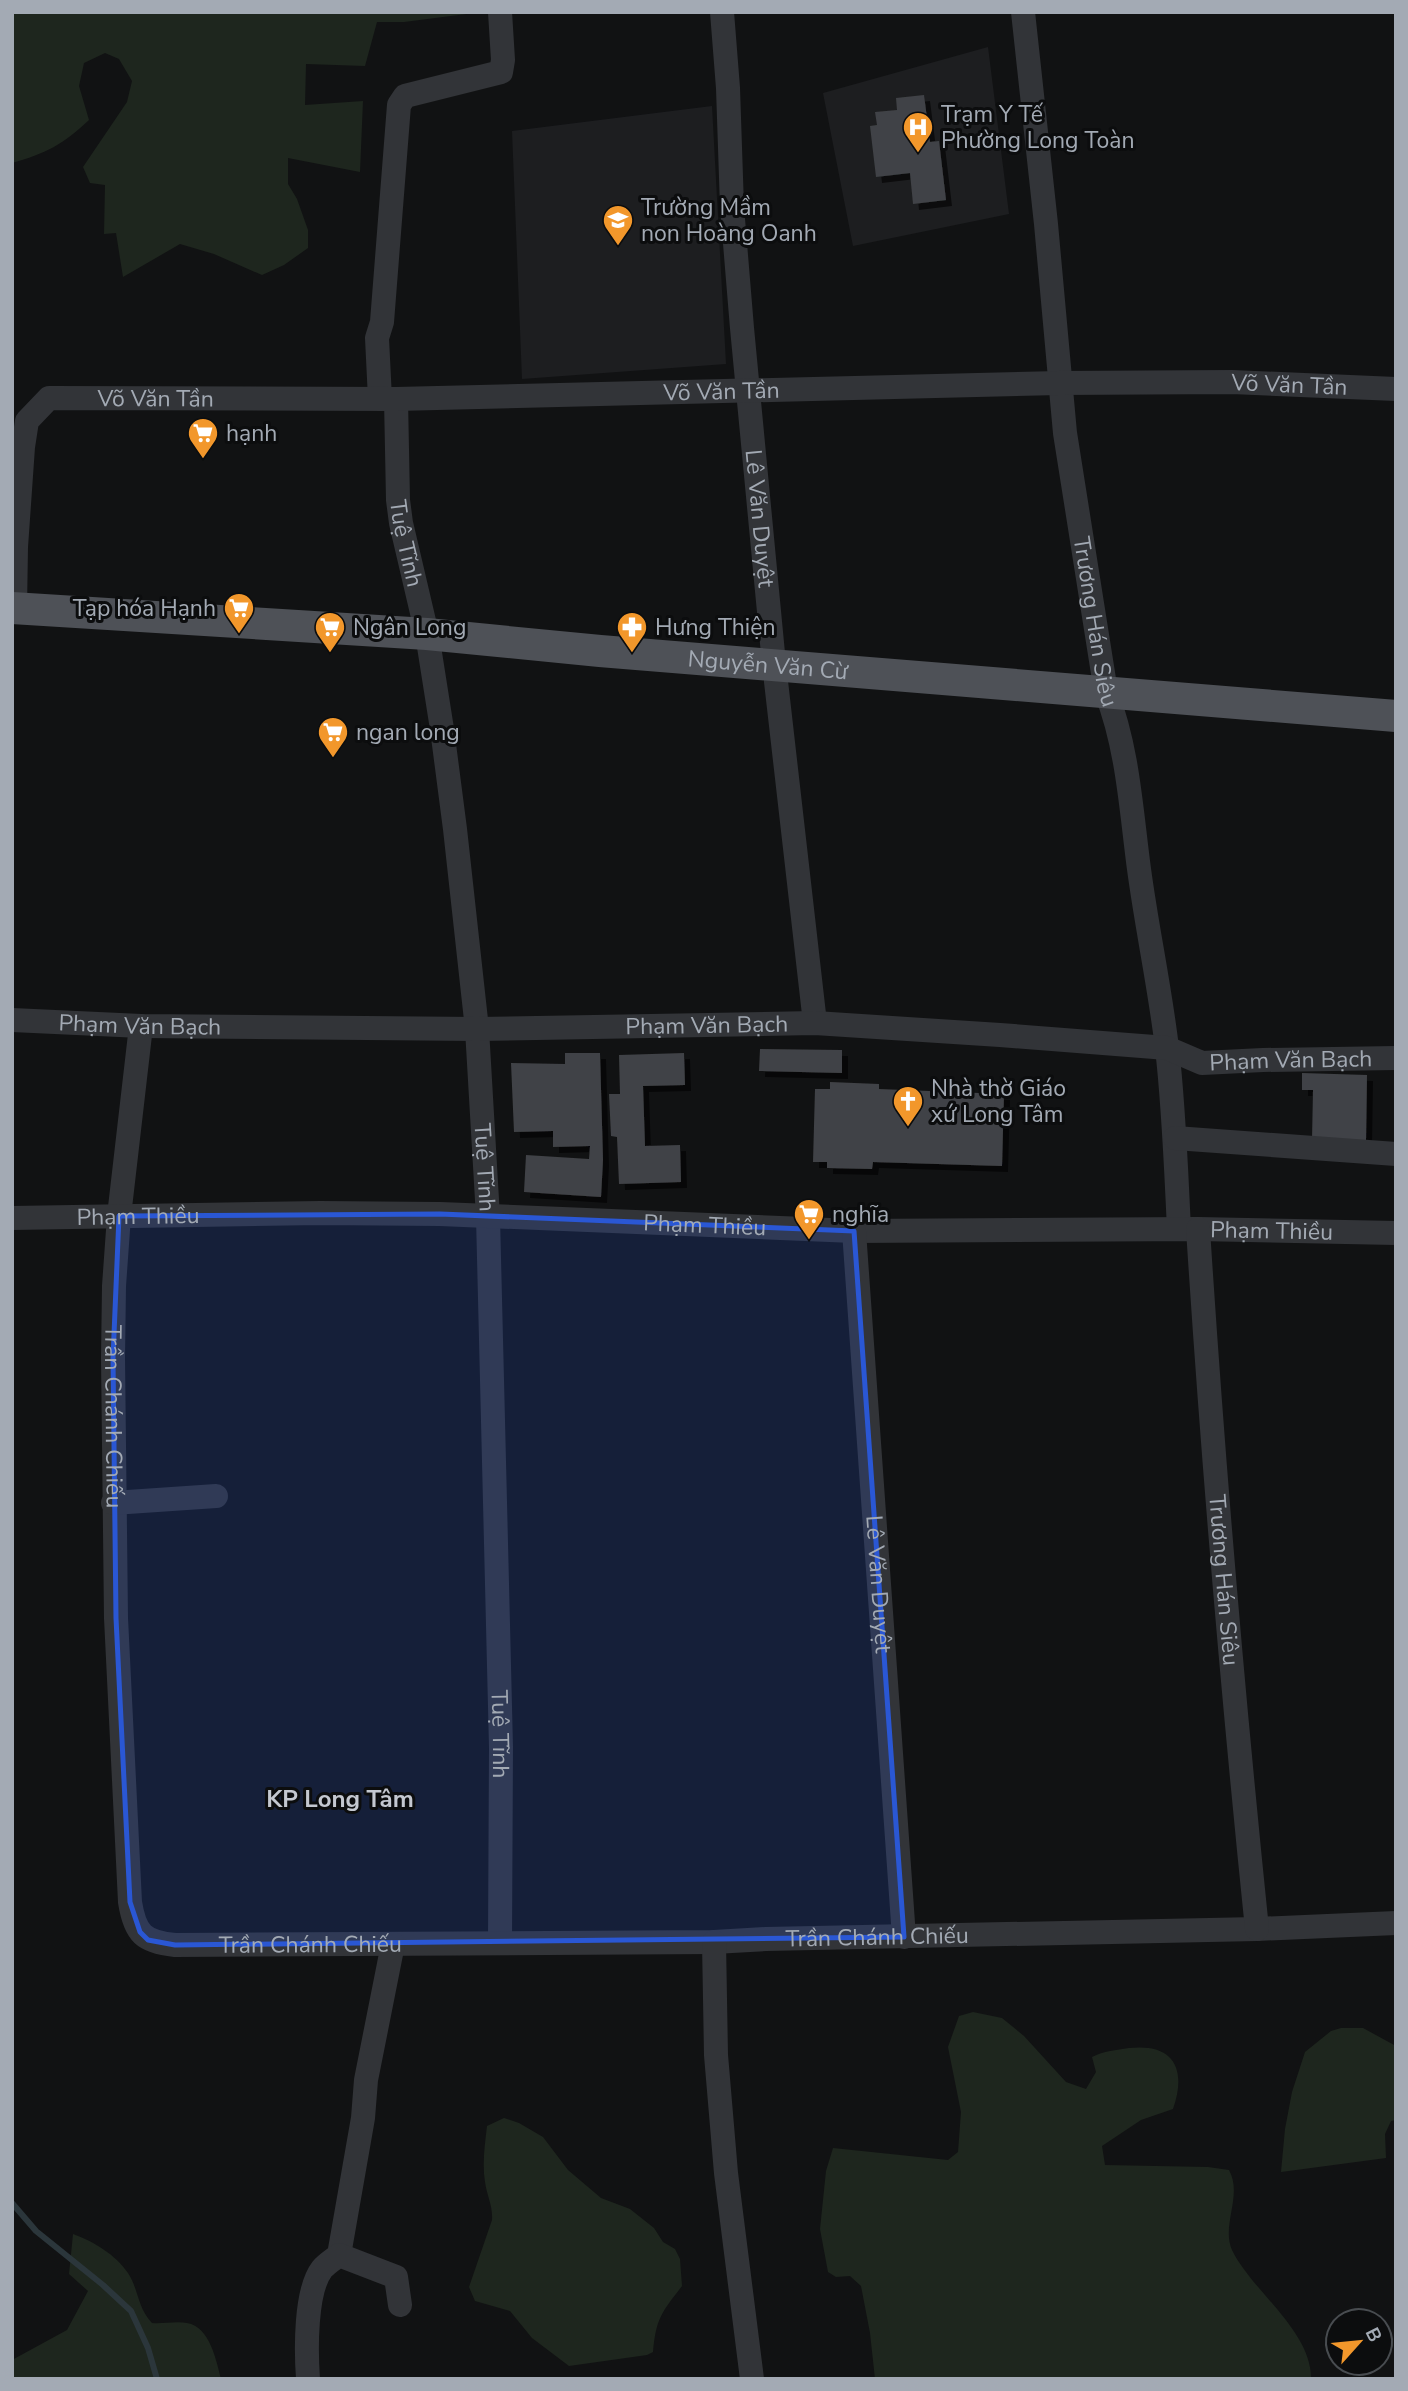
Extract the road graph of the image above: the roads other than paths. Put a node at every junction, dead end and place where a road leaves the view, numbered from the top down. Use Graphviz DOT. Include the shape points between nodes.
graph roads {
  1 [pos="500,12"];
  2 [pos="722,12"];
  3 [pos="1023,12"];
  4 [pos="1059,383"];
  5 [pos="1396,389"];
  6 [pos="748,390"];
  7 [pos="388,399"];
  8 [pos="14,608"];
  9 [pos="427,634"];
  10 [pos="774,664"];
  11 [pos="1106,692"];
  12 [pos="1396,716"];
  13 [pos="12,1020"];
  14 [pos="815,1023"];
  15 [pos="141,1026"];
  16 [pos="477,1029"];
  17 [pos="1167,1048"];
  18 [pos="1396,1058"];
  19 [pos="1175,1138"];
  20 [pos="1396,1154"];
  21 [pos="119,1216"];
  22 [pos="488,1217"];
  23 [pos="12,1218"];
  24 [pos="1189,1229"];
  25 [pos="854,1231"];
  26 [pos="1396,1233"];
  27 [pos="216,1496"];
  28 [pos="113,1503"];
  29 [pos="1396,1923"];
  30 [pos="1257,1929"];
  31 [pos="904,1937"];
  32 [pos="500,1941"];
  33 [pos="714,1942"];
  34 [pos="393,1944"];
  35 [pos="339,2255"];
  36 [pos="400,2305"];
  37 [pos="308,2379"];
  38 [pos="751,2379"];
  1 -- 7 [label="street, Tuệ Tĩnh" via="501,72 405,96 399,105 377,338"];
  2 -- 6 [label="street, Lê Văn Duyệt"];
  3 -- 4 [label="street, Trương Hán Siêu"];
  4 -- 5 [label="street, Võ Văn Tần" via="1231,382"];
  4 -- 6 [label="street, Võ Văn Tần"];
  4 -- 11 [label="street, Trương Hán Siêu"];
  6 -- 7 [label="street, Võ Văn Tần"];
  6 -- 10 [label="street, Lê Văn Duyệt"];
  7 -- 8 [label="street, Võ Văn Tần" via="49,398 27,421"];
  7 -- 9 [label="street, Tuệ Tĩnh" via="401,523"];
  8 -- 9 [label="main road, Nguyễn Văn Cừ"];
  9 -- 10 [label="main road, Nguyễn Văn Cừ"];
  9 -- 16 [label="street, Tuệ Tĩnh"];
  10 -- 11 [label="main road, Nguyễn Văn Cừ"];
  10 -- 14 [label="street, Lê Văn Duyệt"];
  11 -- 12 [label="main road, Nguyễn Văn Cừ"];
  11 -- 17 [label="street, Trương Hán Siêu" via="1118,722 1126,765"];
  13 -- 15 [label="street, Phạm Văn Bạch"];
  14 -- 16 [label="street, Phạm Văn Bạch"];
  14 -- 17 [label="street, Phạm Văn Bạch"];
  15 -- 16 [label="street, Phạm Văn Bạch"];
  15 -- 21 [label="street, Trần Chánh Chiếu"];
  16 -- 22 [label="street, Tuệ Tĩnh"];
  17 -- 18 [label="street, Phạm Văn Bạch" via="1202,1063"];
  17 -- 19 [label="street, Trương Hán Siêu"];
  19 -- 20 [label="street"];
  19 -- 24 [label="street, Trương Hán Siêu"];
  21 -- 22 [label="street, Phạm Thiều" via="320,1213"];
  21 -- 23 [label="street, Phạm Thiều"];
  21 -- 28 [label="street, Trần Chánh Chiếu" via="114,1286"];
  22 -- 25 [label="street, Phạm Thiều"];
  22 -- 32 [label="street, Tuệ Tĩnh" via="502,1747"];
  24 -- 25 [label="street, Phạm Thiều"];
  24 -- 26 [label="street, Phạm Thiều"];
  24 -- 30 [label="street, Trương Hán Siêu"];
  25 -- 31 [label="street, Lê Văn Duyệt"];
  27 -- 28 [label="street"];
  28 -- 34 [label="street, Trần Chánh Chiếu" via="131,1902 139,1932 148,1940 175,1945"];
  29 -- 30 [label="street, Trần Chánh Chiếu"];
  30 -- 31 [label="street, Trần Chánh Chiếu"];
  31 -- 33 [label="street, Trần Chánh Chiếu"];
  32 -- 33 [label="street, Trần Chánh Chiếu"];
  32 -- 34 [label="street, Trần Chánh Chiếu"];
  33 -- 38 [label="street" via="716,2055"];
  34 -- 35 [label="street"];
  35 -- 36 [label="street" via="397,2277"];
  35 -- 37 [label="street" via="322,2269 311,2295"];
}
